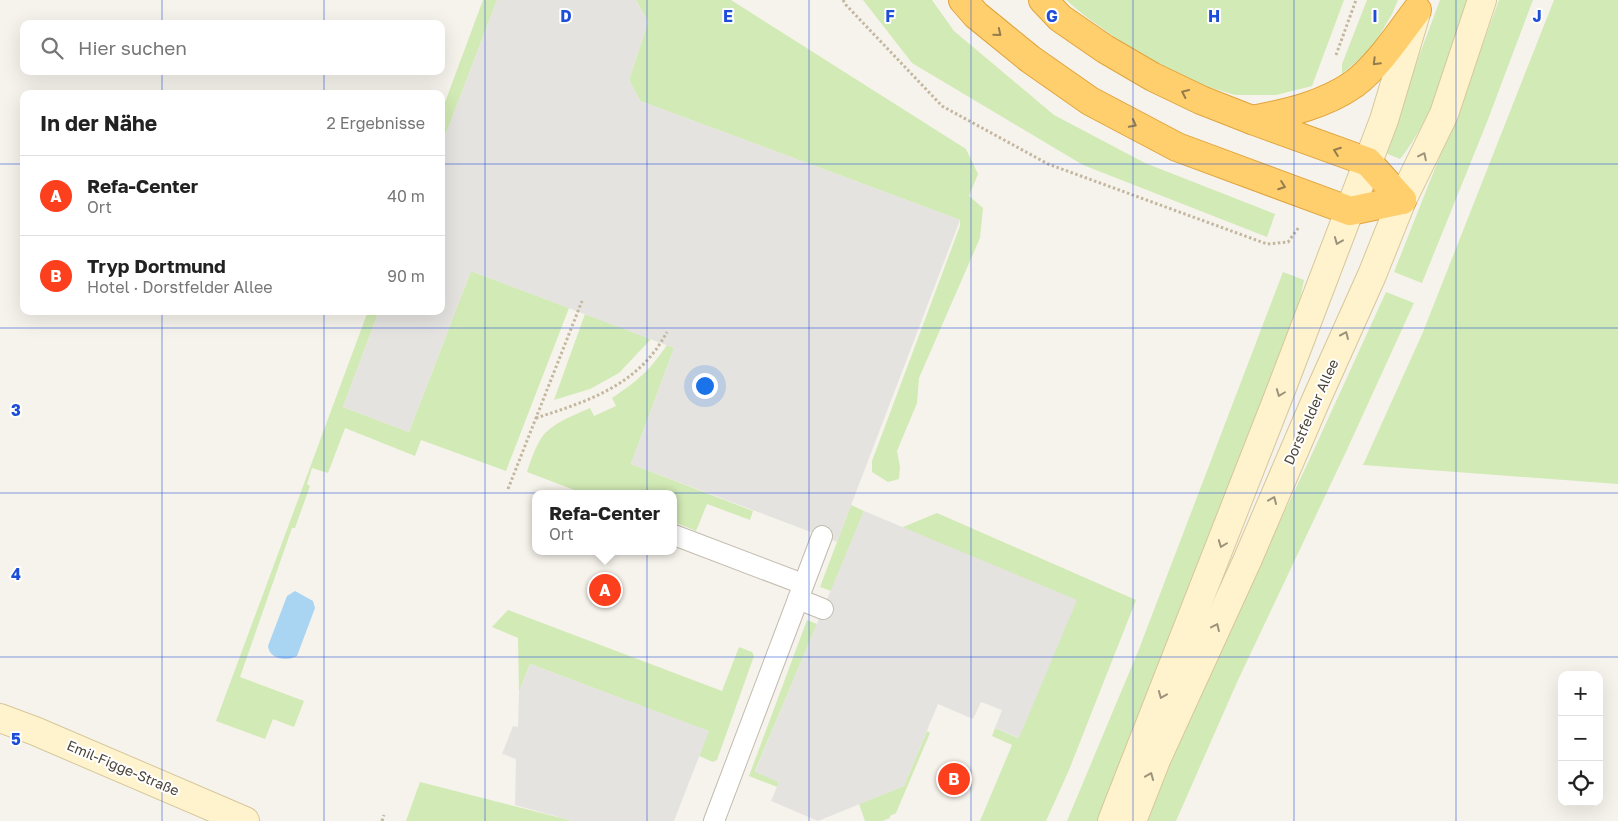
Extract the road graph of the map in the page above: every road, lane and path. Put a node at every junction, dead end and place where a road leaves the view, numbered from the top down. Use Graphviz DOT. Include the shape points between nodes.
graph roads {
  1 [pos="843,0"];
  2 [pos="963,0"];
  3 [pos="1043,0"];
  4 [pos="1356,0"];
  5 [pos="1482,0"];
  6 [pos="1419,5"];
  7 [pos="1334,60"];
  8 [pos="1252,120"];
  9 [pos="1368,162"];
  10 [pos="1402,200"];
  11 [pos="1350,211"];
  12 [pos="1299,226"];
  13 [pos="582,301"];
  14 [pos="666,332"];
  15 [pos="536,418"];
  16 [pos="508,489"];
  17 [pos="677,536"];
  18 [pos="822,536"];
  19 [pos="801,591"];
  20 [pos="823,609"];
  21 [pos="0,718"];
  22 [pos="384,815"];
  23 [pos="244,821"];
  24 [pos="382,821"];
  25 [pos="714,821"];
  26 [pos="1112,821"];
  27 [pos="1132,821"];
  1 -- 12 [label="path" via="942,106 1048,164 1267,244 1288,242"];
  2 -- 11 [label="highway, one-way" via="976,15 1030,59 1090,101 1177,147"];
  8 -- 3 [label="highway, one-way" via="1153,78 1060,18"];
  4 -- 7 [label="path"];
  10 -- 5 [label="main road, Dorstfelder Allee, one-way" via="1444,114"];
  6 -- 8 [label="highway, one-way" via="1389,48 1355,83 1293,112"];
  6 -- 9 [label="main road"];
  9 -- 8 [label="highway, one-way"];
  9 -- 10 [label="highway"];
  9 -- 11 [label="main road"];
  10 -- 11 [label="highway"];
  27 -- 10 [label="main road, Dorstfelder Allee, one-way"];
  11 -- 26 [label="main road, one-way"];
  13 -- 15 [label="path"];
  14 -- 15 [label="path" via="649,358 614,387 588,401"];
  15 -- 16 [label="path"];
  17 -- 19 [label="lane"];
  18 -- 19 [label="lane"];
  19 -- 20 [label="lane"];
  19 -- 25 [label="lane"];
  21 -- 23 [label="main road, Emil-Figge-Straße"];
  22 -- 24 [label="path"];
}
